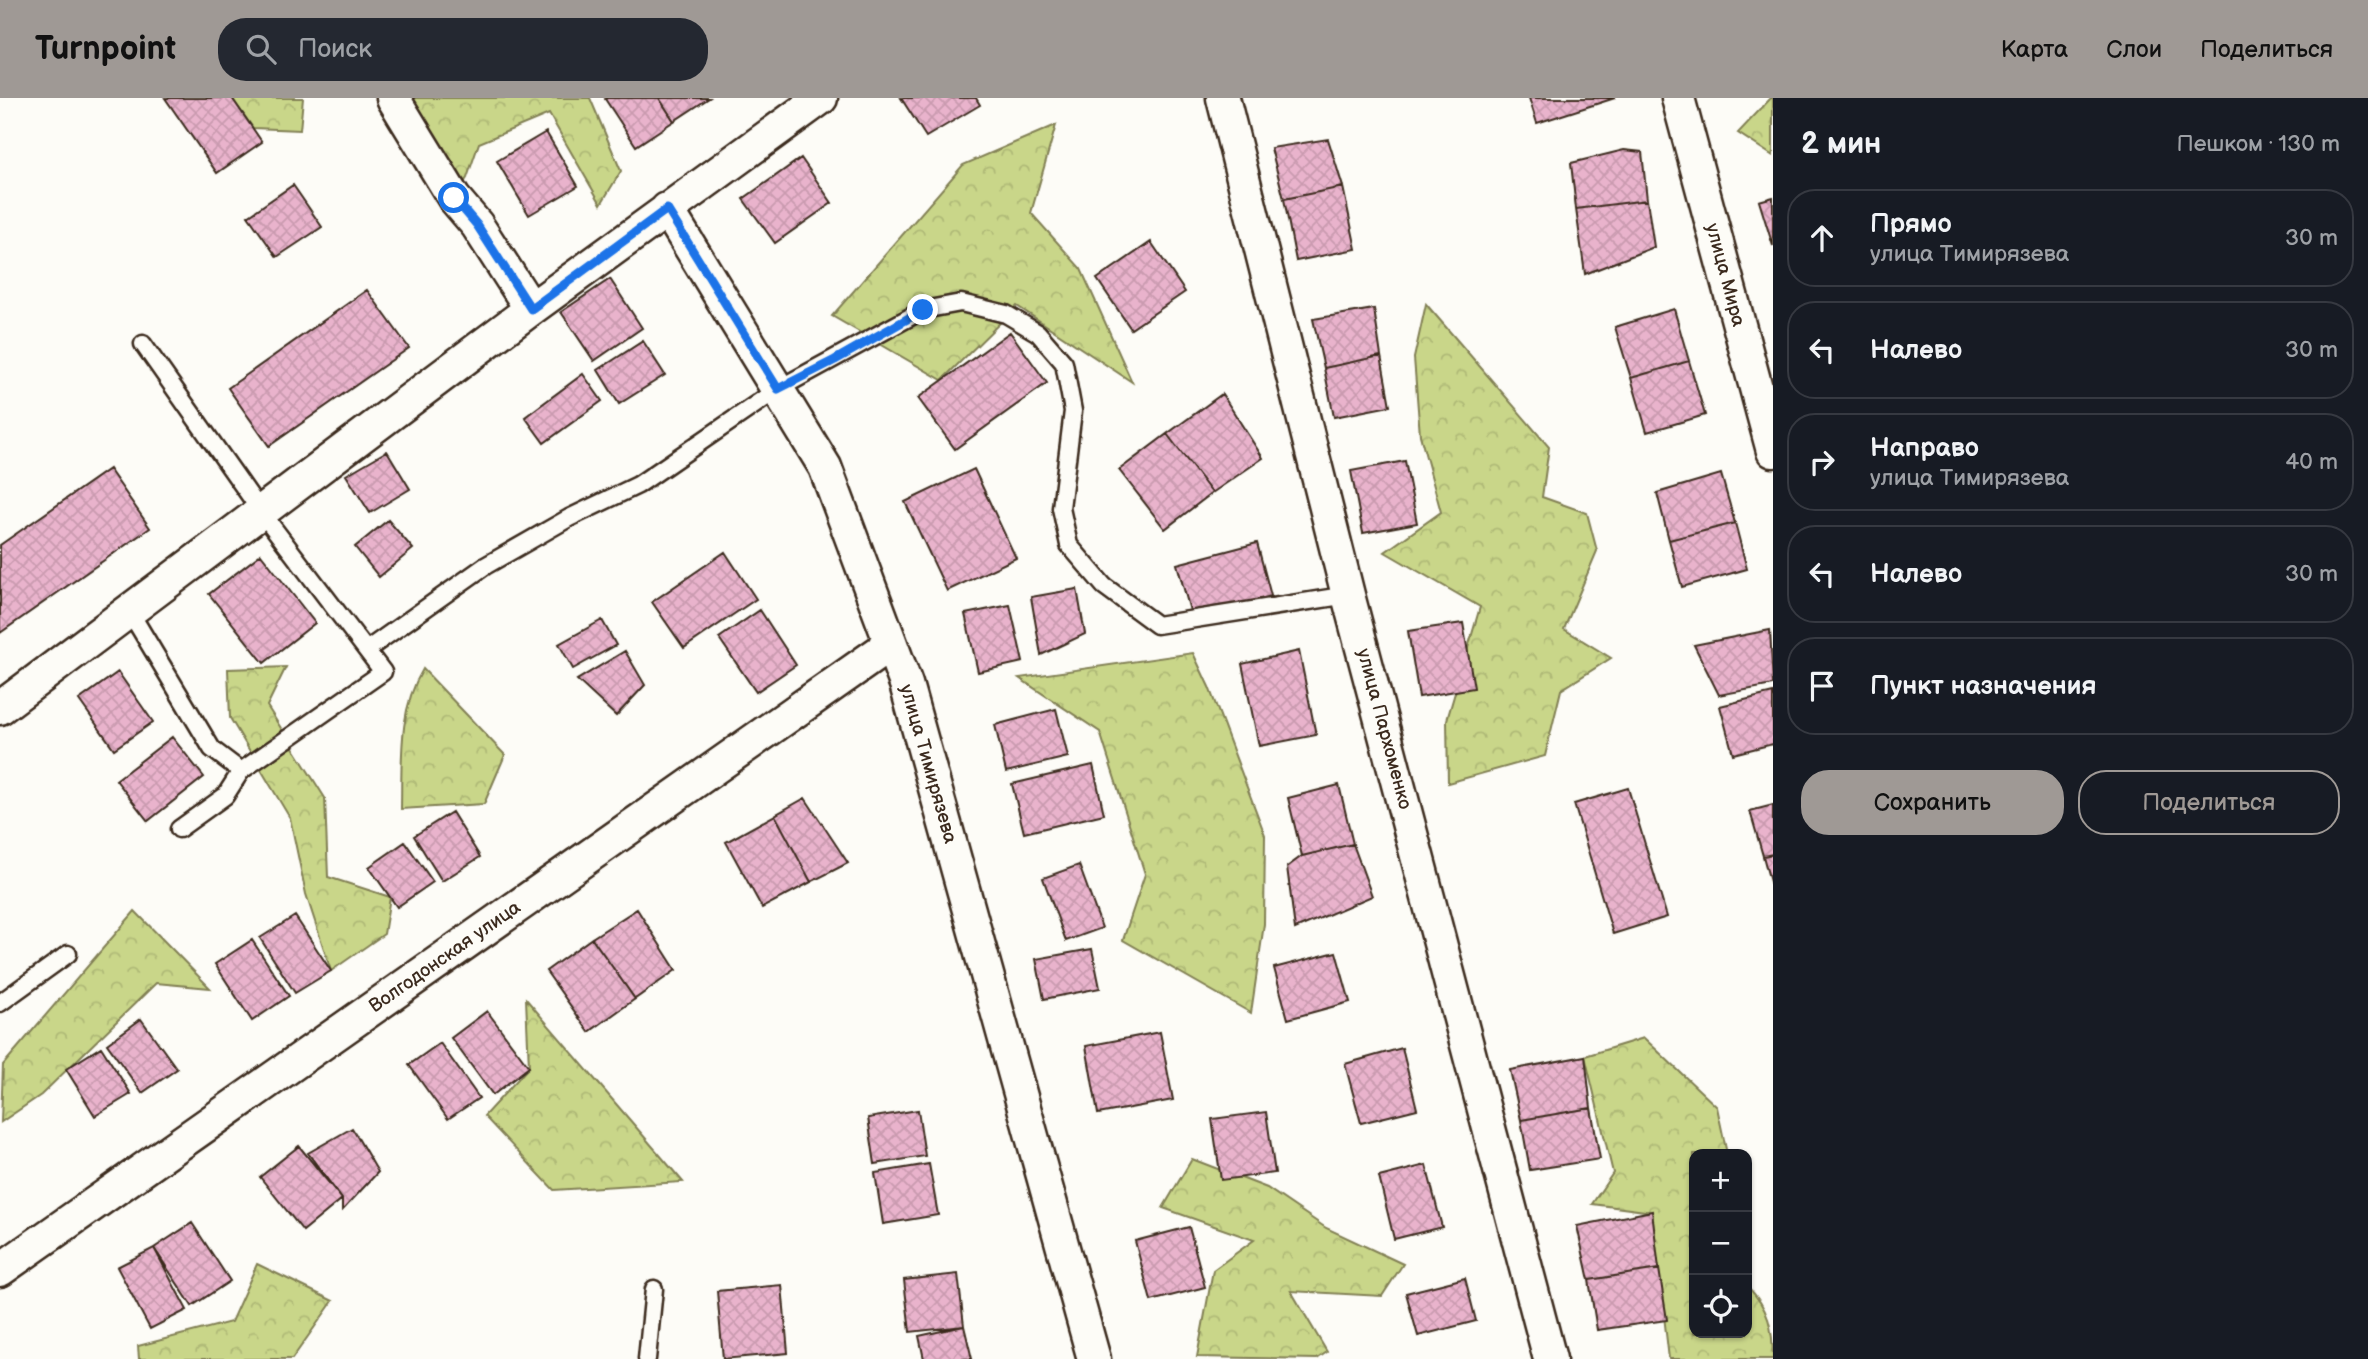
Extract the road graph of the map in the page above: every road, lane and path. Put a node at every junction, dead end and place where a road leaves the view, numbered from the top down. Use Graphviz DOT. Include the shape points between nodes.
graph roads {
  1 [pos="393,98"];
  2 [pos="821,98"];
  3 [pos="1223,98"];
  4 [pos="1678,98"];
  5 [pos="667,209"];
  6 [pos="531,309"];
  7 [pos="143,344"];
  8 [pos="778,389"];
  9 [pos="1773,451"];
  10 [pos="262,513"];
  11 [pos="1348,595"];
  12 [pos="130,612"];
  13 [pos="891,644"];
  14 [pos="368,649"];
  15 [pos="0,708"];
  16 [pos="241,771"];
  17 [pos="179,829"];
  18 [pos="68,954"];
  19 [pos="0,1003"];
  20 [pos="0,1270"];
  21 [pos="654,1289"];
  22 [pos="647,1359"];
  23 [pos="1094,1359"];
  24 [pos="1550,1359"];
  1 -- 6 [label="street" via="454,198 477,225"];
  2 -- 5 [label="street"];
  3 -- 11 [label="street, улица Пархоменко"];
  4 -- 9 [label="street, улица Мира"];
  5 -- 6 [label="street"];
  5 -- 8 [label="street, улица Тимирязева"];
  6 -- 10 [label="street"];
  7 -- 10 [label="lane"];
  8 -- 11 [label="lane" via="923,310 961,303 1006,314 1038,333 1064,363 1073,411 1061,508 1069,545 1104,586 1157,625"];
  8 -- 13 [label="street, улица Тимирязева" via="825,467"];
  8 -- 14 [label="lane" via="638,485 485,566"];
  10 -- 12 [label="street"];
  10 -- 14 [label="lane"];
  11 -- 24 [label="street, улица Пархоменко"];
  12 -- 15 [label="street"];
  12 -- 16 [label="lane" via="212,750"];
  13 -- 20 [label="street, Волгодонская улица"];
  13 -- 23 [label="street, улица Тимирязева" via="906,684"];
  14 -- 16 [label="lane" via="383,672"];
  16 -- 17 [label="lane" via="226,796"];
  18 -- 19 [label="lane"];
  21 -- 22 [label="lane"];
}
